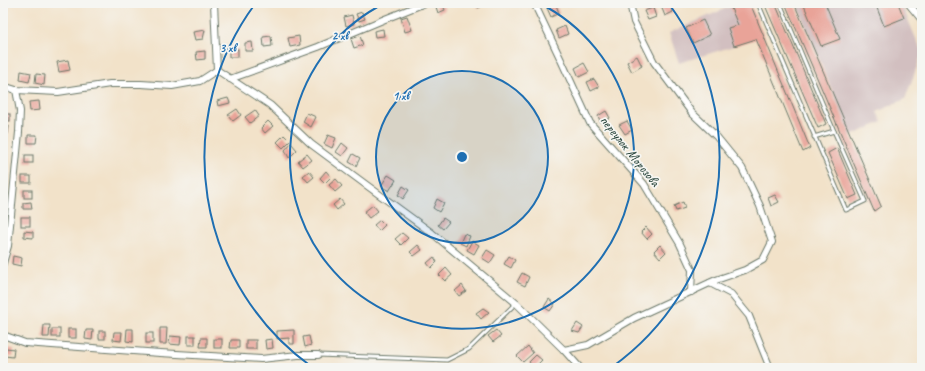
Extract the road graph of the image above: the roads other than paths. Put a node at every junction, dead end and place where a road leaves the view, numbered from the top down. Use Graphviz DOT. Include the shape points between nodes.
graph roads {
  1 [pos="214,3"];
  2 [pos="425,3"];
  3 [pos="534,3"];
  4 [pos="630,3"];
  5 [pos="758,3"];
  6 [pos="780,3"];
  7 [pos="908,3"];
  8 [pos="922,20"];
  9 [pos="217,70"];
  10 [pos="230,79"];
  11 [pos="3,86"];
  12 [pos="16,90"];
  13 [pos="834,131"];
  14 [pos="814,137"];
  15 [pos="3,263"];
  16 [pos="710,283"];
  17 [pos="691,292"];
  18 [pos="516,303"];
  19 [pos="3,335"];
  20 [pos="564,350"];
  21 [pos="318,355"];
  22 [pos="580,368"];
  23 [pos="770,368"];
  1 -- 9 [label="street"];
  2 -- 10 [label="street" via="318,47"];
  3 -- 17 [label="street, переулок Морозова" via="590,123 644,184 680,244 692,270"];
  4 -- 16 [label="street" via="634,22 654,62 692,113 716,136 742,168 760,206 772,242 763,260 745,270"];
  5 -- 14 [label="lane"];
  6 -- 13 [label="lane"];
  7 -- 8 [label="street"];
  9 -- 10 [label="street"];
  9 -- 12 [label="street" via="200,81 172,86 110,84 58,92"];
  10 -- 18 [label="street" via="270,105 311,144 432,233"];
  11 -- 12 [label="street"];
  12 -- 15 [label="street" via="20,111 19,132 8,246"];
  13 -- 14 [label="lane"];
  13 -- 14 [label="lane" via="865,201 846,210"];
  16 -- 17 [label="street"];
  16 -- 23 [label="street" via="731,294 749,316"];
  17 -- 20 [label="street" via="634,318 588,345"];
  18 -- 20 [label="street"];
  18 -- 21 [label="lane" via="469,350 447,360"];
  19 -- 21 [label="street" via="25,343 176,354 260,359"];
  20 -- 22 [label="street"];
}
